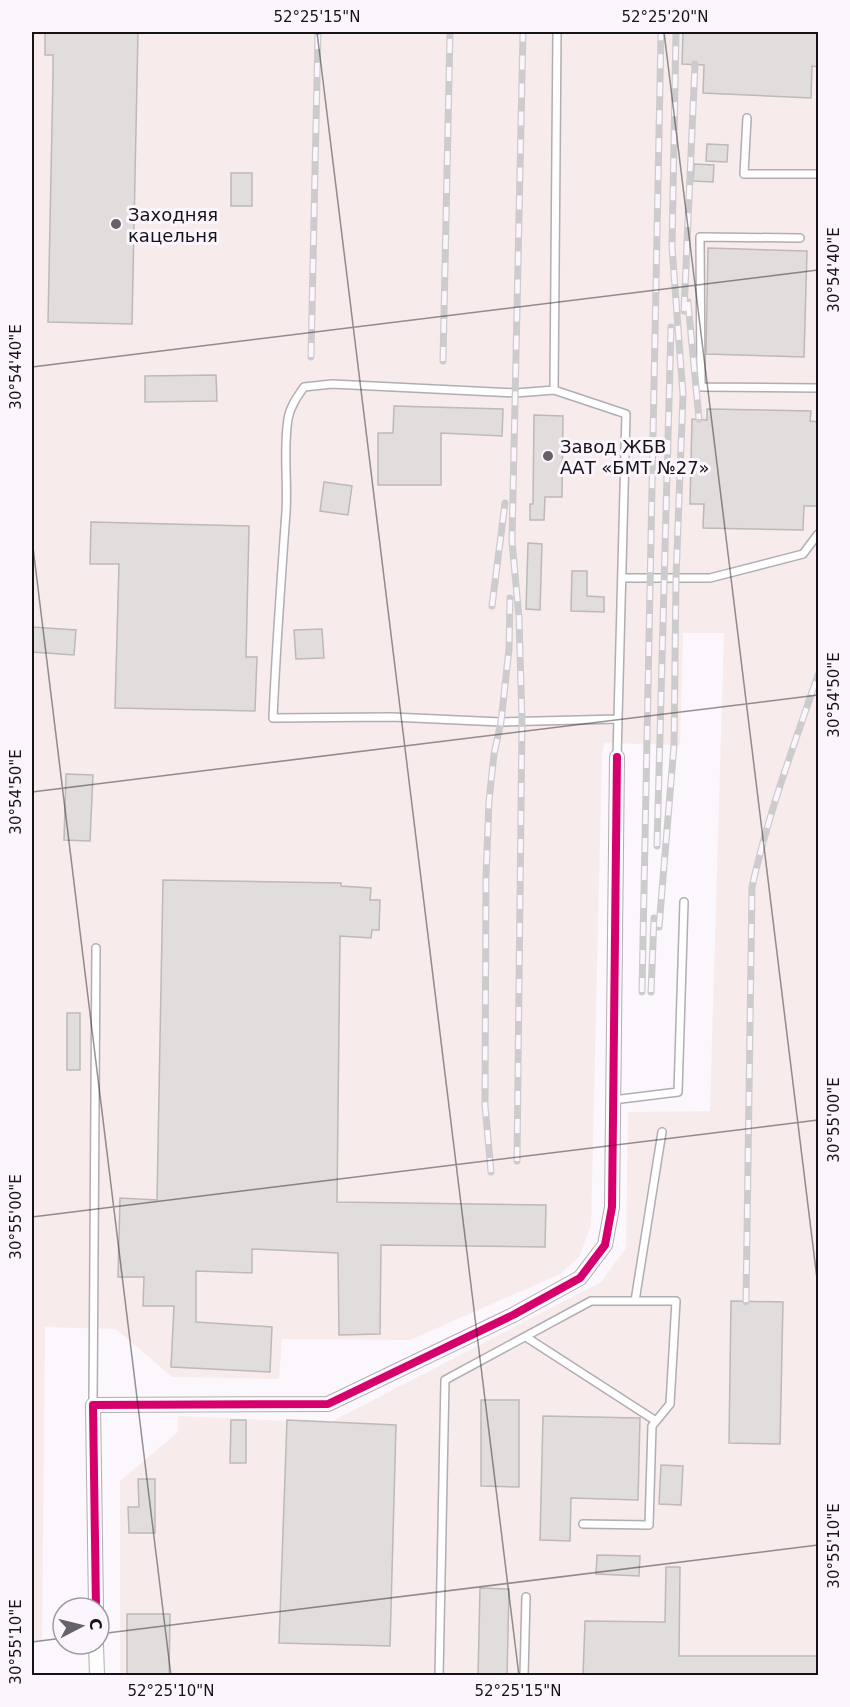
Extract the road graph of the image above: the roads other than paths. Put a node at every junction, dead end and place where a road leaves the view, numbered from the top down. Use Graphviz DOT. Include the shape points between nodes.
graph roads {
  1 [pos="557,32"];
  2 [pos="747,118"];
  3 [pos="819,174"];
  4 [pos="801,238"];
  5 [pos="819,388"];
  6 [pos="554,390"];
  7 [pos="819,534"];
  8 [pos="622,578"];
  9 [pos="618,719"];
  10 [pos="617,757"];
  11 [pos="684,903"];
  12 [pos="96,948"];
  13 [pos="613,1101"];
  14 [pos="662,1132"];
  15 [pos="636,1301"];
  16 [pos="525,1337"];
  17 [pos="93,1406"];
  18 [pos="657,1421"];
  19 [pos="583,1524"];
  20 [pos="96,1596"];
  21 [pos="526,1597"];
  22 [pos="96,1656"];
  23 [pos="97,1676"];
  24 [pos="439,1676"];
  25 [pos="524,1676"];
  1 -- 6 [label="lane"];
  2 -- 3 [label="lane" via="744,174"];
  4 -- 5 [label="lane" via="700,237 701,387"];
  6 -- 8 [label="lane" via="626,414"];
  6 -- 9 [label="lane" via="516,393 332,384 304,387 288,417 273,718 392,717 501,722"];
  7 -- 8 [label="lane" via="803,554 710,578"];
  8 -- 9 [label="lane"];
  9 -- 10 [label="lane"];
  10 -- 13 [label="street"];
  11 -- 13 [label="lane" via="678,1092"];
  12 -- 17 [label="lane"];
  13 -- 17 [label="street" via="612,1207 605,1245 580,1278 513,1315 328,1404"];
  14 -- 15 [label="lane"];
  15 -- 16 [label="lane" via="591,1301"];
  15 -- 18 [label="lane" via="676,1301 670,1404"];
  16 -- 18 [label="lane"];
  16 -- 24 [label="lane" via="445,1380"];
  17 -- 20 [label="street"];
  18 -- 19 [label="lane" via="652,1426 649,1525"];
  21 -- 25 [label="lane"];
  22 -- 23 [label="street"];
}
